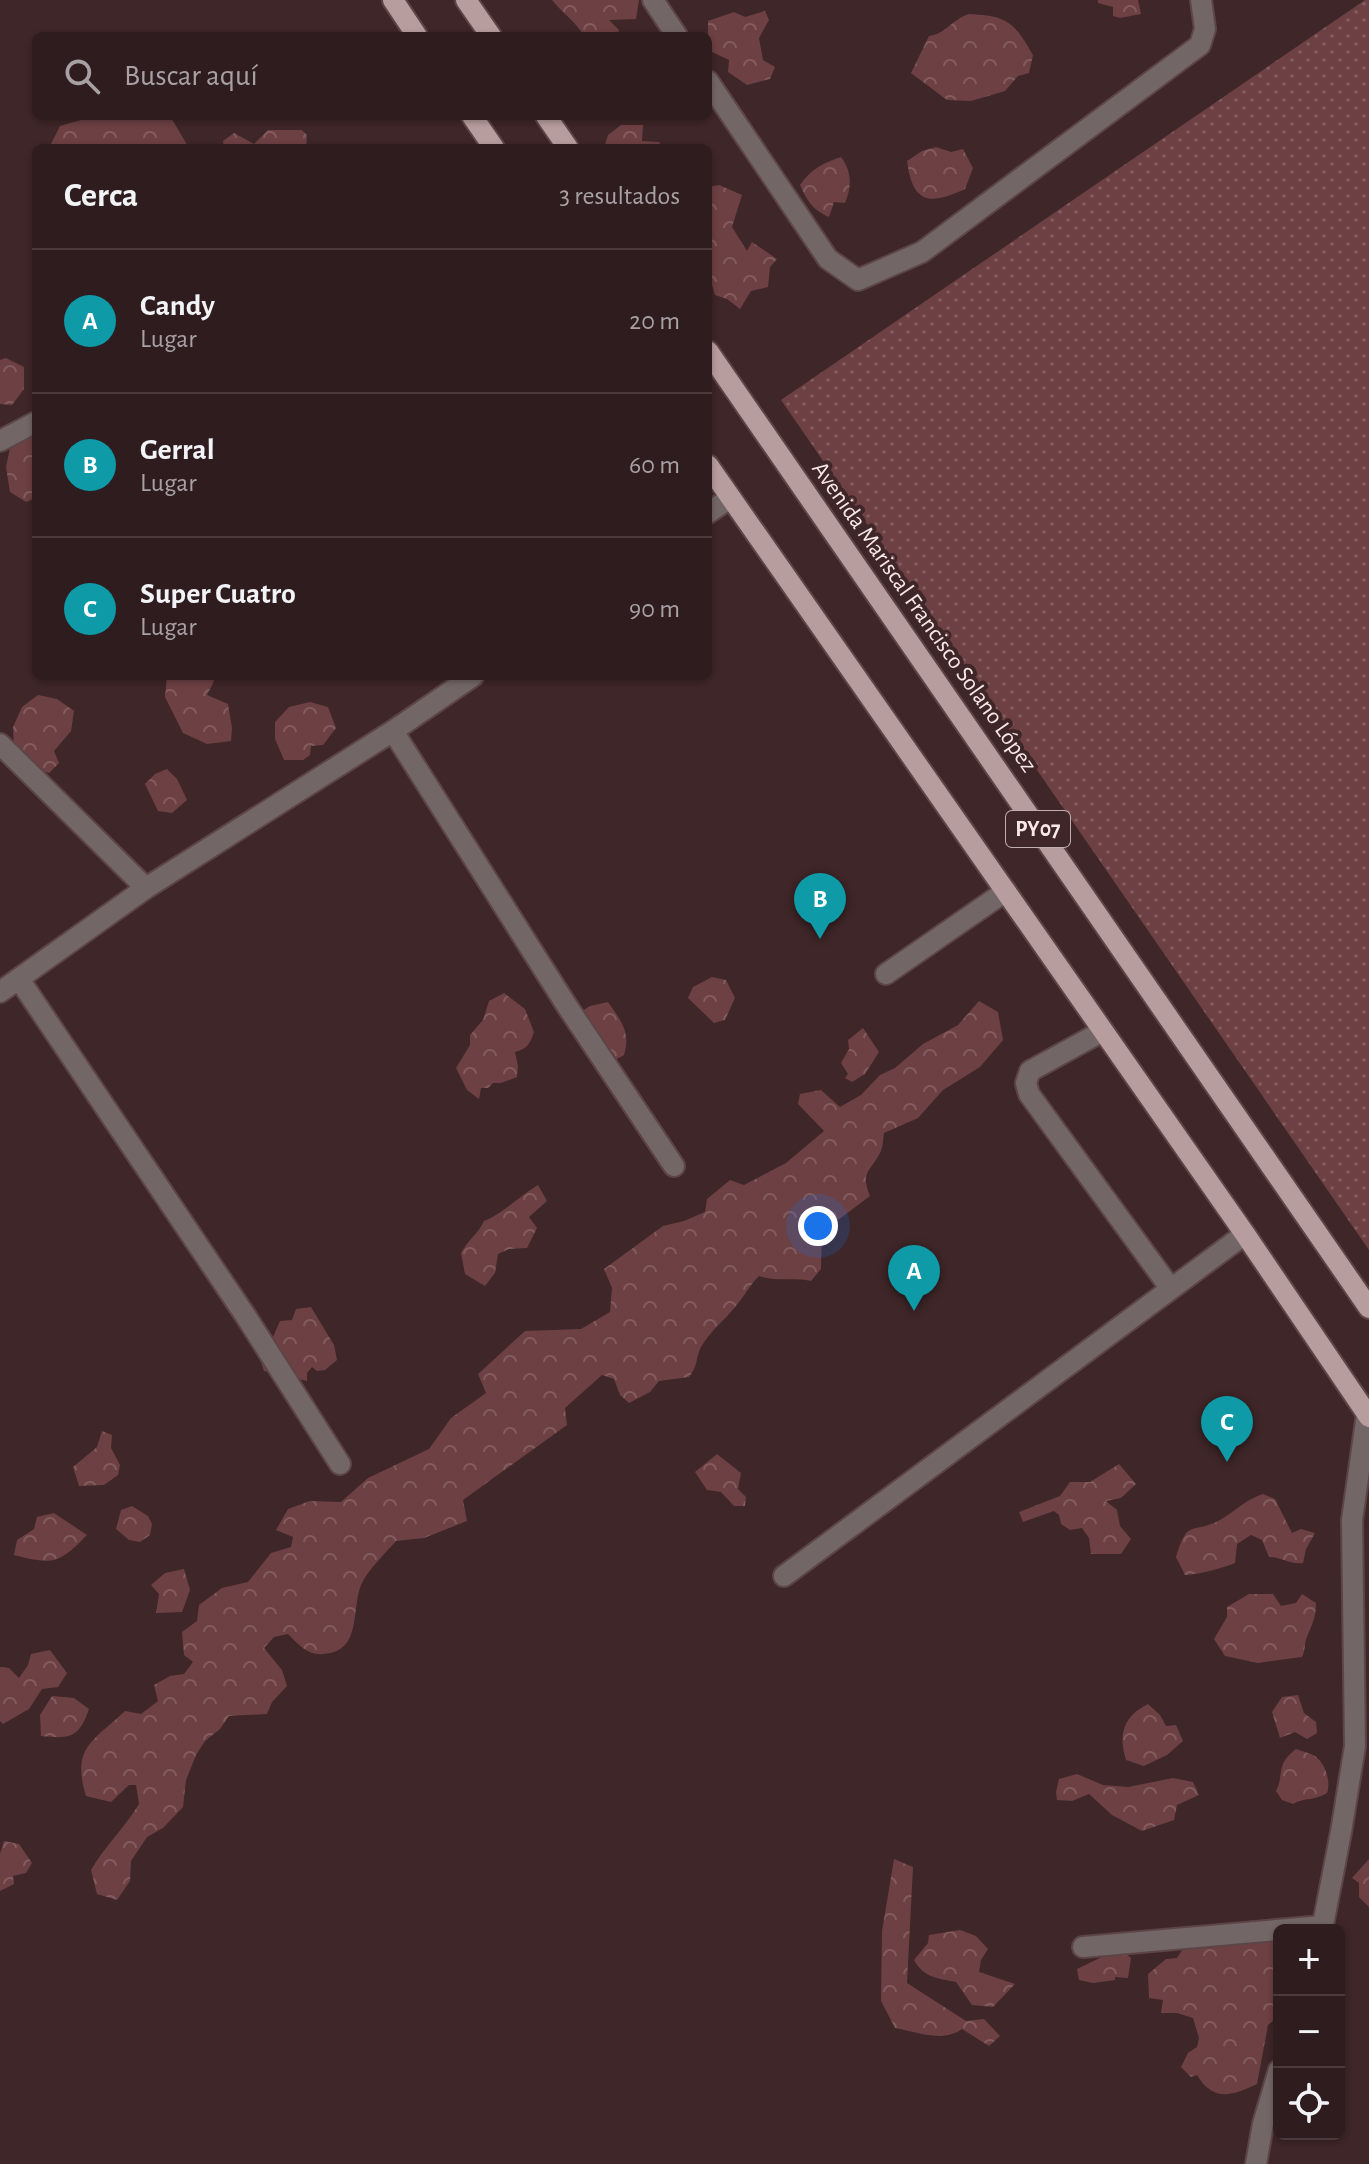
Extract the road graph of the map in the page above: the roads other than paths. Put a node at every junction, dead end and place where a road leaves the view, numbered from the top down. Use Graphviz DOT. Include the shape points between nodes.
graph roads {
  1 [pos="393,0"];
  2 [pos="466,0"];
  3 [pos="653,0"];
  4 [pos="1201,0"];
  5 [pos="414,32"];
  6 [pos="488,32"];
  7 [pos="674,32"];
  8 [pos="712,87"];
  9 [pos="475,120"];
  10 [pos="549,120"];
  11 [pos="491,144"];
  12 [pos="565,144"];
  13 [pos="712,357"];
  14 [pos="32,424"];
  15 [pos="0,441"];
  16 [pos="712,471"];
  17 [pos="730,498"];
  18 [pos="712,510"];
  19 [pos="467,680"];
  20 [pos="393,731"];
  21 [pos="0,744"];
  22 [pos="146,888"];
  23 [pos="1006,891"];
  24 [pos="886,974"];
  25 [pos="19,979"];
  26 [pos="0,992"];
  27 [pos="1103,1031"];
  28 [pos="674,1166"];
  29 [pos="1245,1234"];
  30 [pos="1171,1289"];
  31 [pos="1369,1308"];
  32 [pos="1368,1416"];
  33 [pos="340,1464"];
  34 [pos="784,1576"];
  35 [pos="1324,1924"];
  36 [pos="1273,1932"];
  37 [pos="1083,1947"];
  38 [pos="1273,2090"];
  39 [pos="1256,2164"];
  1 -- 5 [label="main road"];
  2 -- 6 [label="main road"];
  3 -- 7 [label="street"];
  4 -- 8 [label="street" via="1205,29 1200,45 922,252 858,280 828,259"];
  9 -- 11 [label="main road"];
  10 -- 12 [label="main road"];
  13 -- 31 [label="main road, Avenida Mariscal Francisco Solano López / PY07"];
  14 -- 15 [label="street"];
  16 -- 17 [label="main road, PY07"];
  17 -- 18 [label="street"];
  17 -- 23 [label="main road, PY07"];
  19 -- 20 [label="street"];
  20 -- 22 [label="street"];
  20 -- 28 [label="street"];
  21 -- 22 [label="street"];
  22 -- 25 [label="street"];
  23 -- 24 [label="street"];
  23 -- 27 [label="main road, PY07"];
  25 -- 26 [label="street"];
  25 -- 33 [label="street"];
  27 -- 29 [label="main road, PY07"];
  27 -- 30 [label="street" via="1030,1071 1026,1083"];
  29 -- 30 [label="street"];
  29 -- 32 [label="main road, PY07"];
  30 -- 34 [label="street"];
  32 -- 35 [label="street" via="1352,1520 1355,1746"];
  36 -- 37 [label="street"];
  38 -- 39 [label="street"];
}
